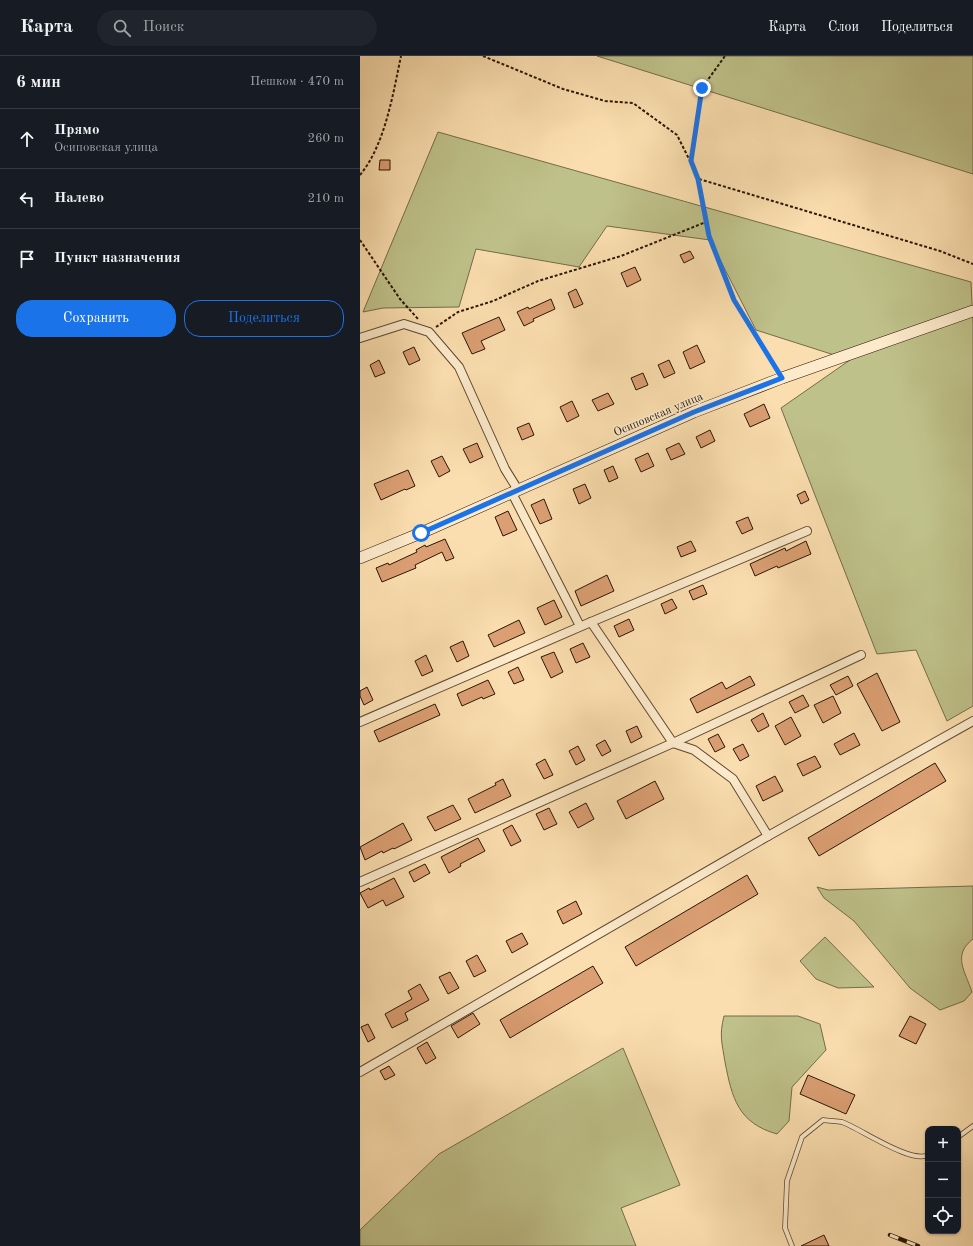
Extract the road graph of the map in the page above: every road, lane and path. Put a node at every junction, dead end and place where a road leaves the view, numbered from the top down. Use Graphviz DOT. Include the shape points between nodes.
graph roads {
  1 [pos="401,56"];
  2 [pos="483,56"];
  3 [pos="725,56"];
  4 [pos="691,161"];
  5 [pos="360,175"];
  6 [pos="698,179"];
  7 [pos="706,222"];
  8 [pos="360,240"];
  9 [pos="973,264"];
  10 [pos="973,311"];
  11 [pos="429,332"];
  12 [pos="360,338"];
  13 [pos="782,378"];
  14 [pos="515,491"];
  15 [pos="807,531"];
  16 [pos="360,558"];
  17 [pos="591,622"];
  18 [pos="580,626"];
  19 [pos="861,655"];
  20 [pos="973,721"];
  21 [pos="360,722"];
  22 [pos="673,743"];
  23 [pos="768,836"];
  24 [pos="360,882"];
  25 [pos="360,1072"];
  26 [pos="973,1126"];
  27 [pos="961,1134"];
  28 [pos="925,1156"];
  29 [pos="792,1246"];
  1 -- 5 [label="path" via="391,108 369,164"];
  2 -- 4 [label="path" via="563,89 605,101 633,103 677,135"];
  3 -- 4 [label="path" via="702,88"];
  4 -- 6 [label="path"];
  6 -- 7 [label="path"];
  6 -- 9 [label="path"];
  7 -- 11 [label="path" via="621,256 538,281 494,301 458,312"];
  7 -- 13 [label="path" via="734,300"];
  8 -- 11 [label="path" via="400,299"];
  10 -- 13 [label="street, Осиповская улица"];
  11 -- 12 [label="street" via="404,324"];
  11 -- 14 [label="street" via="458,367"];
  13 -- 14 [label="street, Осиповская улица" via="694,412"];
  14 -- 16 [label="street, Осиповская улица"];
  14 -- 18 [label="street"];
  15 -- 17 [label="street"];
  17 -- 18 [label="street"];
  17 -- 22 [label="street"];
  18 -- 21 [label="street"];
  19 -- 22 [label="street"];
  20 -- 23 [label="street"];
  22 -- 23 [label="street" via="694,750 733,779"];
  22 -- 24 [label="street"];
  23 -- 25 [label="street"];
  26 -- 27 [label="lane"];
  28 -- 29 [label="lane" via="911,1155 841,1122 823,1120 802,1137 787,1181 785,1228"];
}
